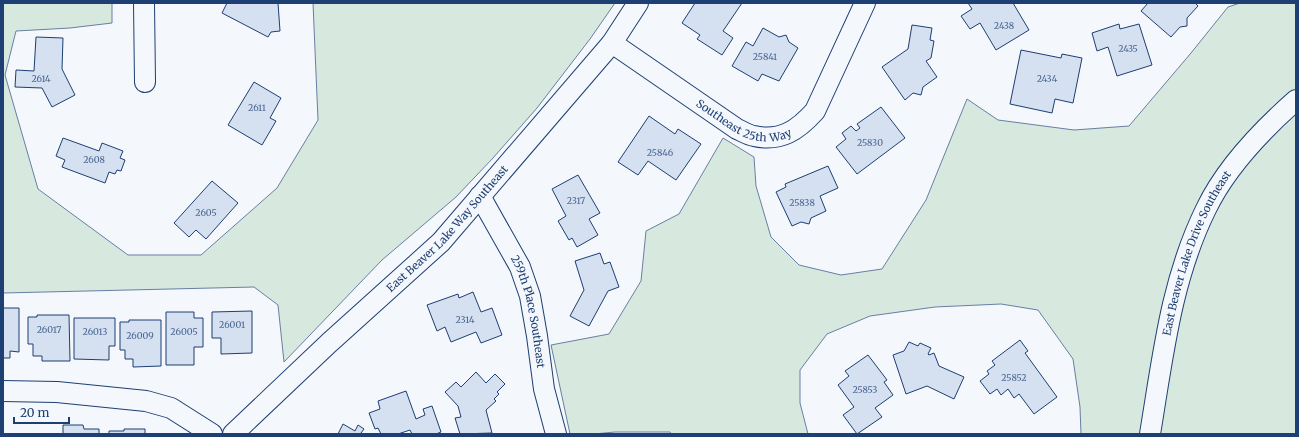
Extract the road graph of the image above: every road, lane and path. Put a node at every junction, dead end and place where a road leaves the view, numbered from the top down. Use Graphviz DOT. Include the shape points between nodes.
graph roads {
  1 [pos="144,3"];
  2 [pos="638,3"];
  3 [pos="865,3"];
  4 [pos="612,43"];
  5 [pos="145,82"];
  6 [pos="1296,100"];
  7 [pos="480,196"];
  8 [pos="3,391"];
  9 [pos="212,434"];
  10 [pos="233,434"];
  11 [pos="556,434"];
  12 [pos="1150,434"];
  1 -- 5 [label="street"];
  2 -- 4 [label="street, East Beaver Lake Way Southeast"];
  3 -- 4 [label="street, Southeast 25th Way" via="815,111 803,124 788,133 771,138 753,136 737,129"];
  4 -- 7 [label="street, East Beaver Lake Way Southeast"];
  6 -- 12 [label="street, East Beaver Lake Drive Southeast" via="1251,143 1225,176 1206,207 1190,243 1169,319"];
  7 -- 10 [label="street, East Beaver Lake Way Southeast" via="441,242"];
  7 -- 11 [label="street, 259th Place Southeast" via="520,267 530,296 544,389"];
  8 -- 9 [label="street" via="57,392 146,401 171,408"];
}
